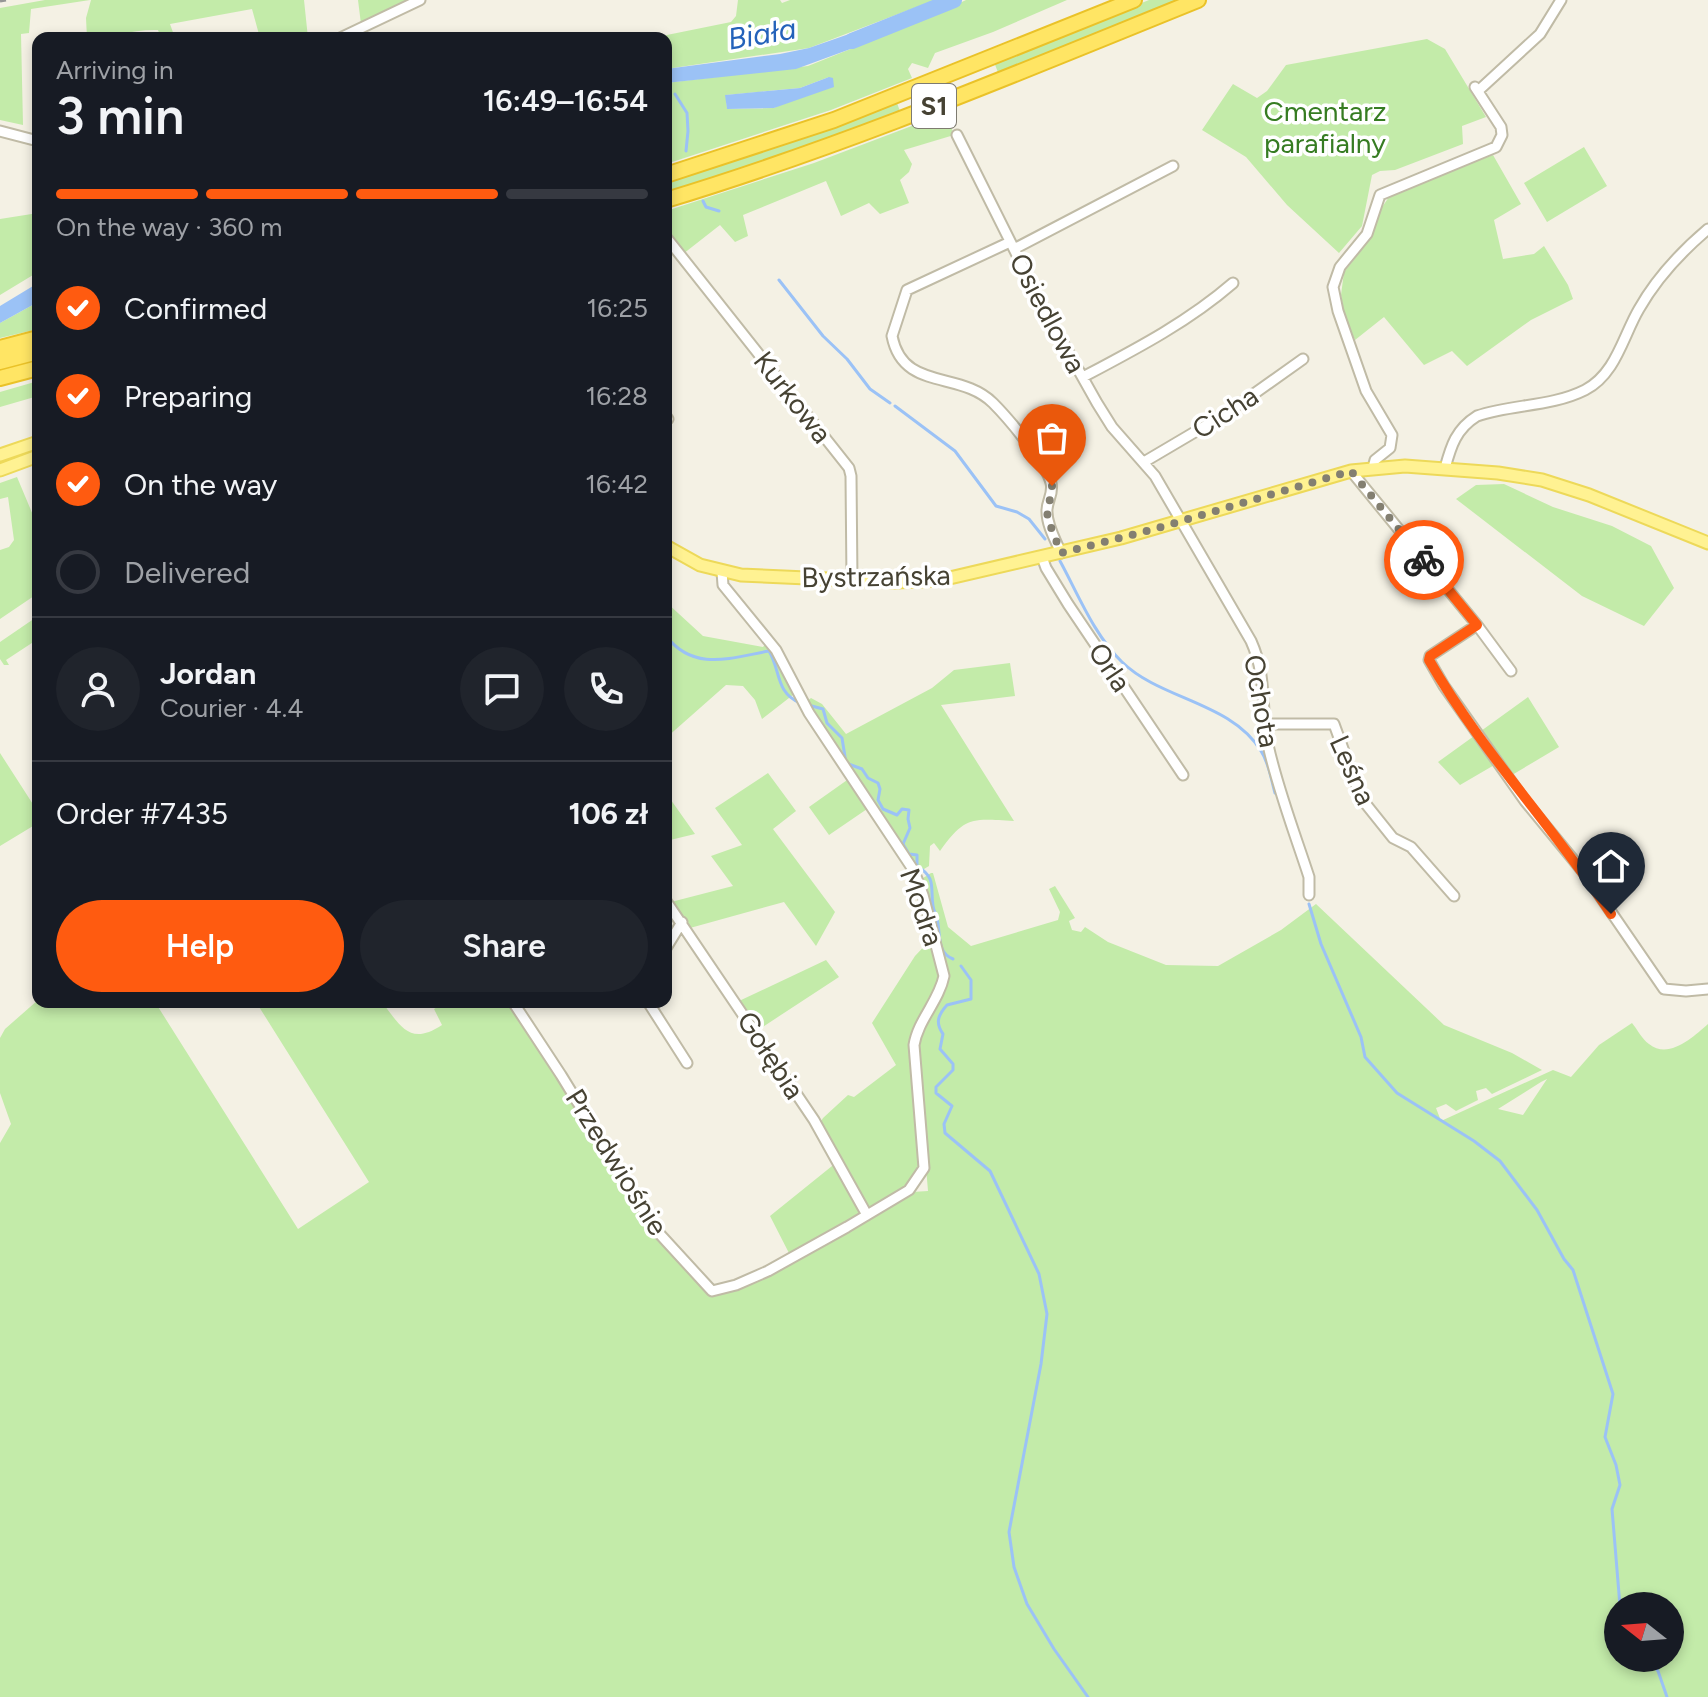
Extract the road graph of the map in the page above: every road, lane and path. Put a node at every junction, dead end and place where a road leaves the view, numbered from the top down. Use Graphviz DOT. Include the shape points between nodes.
graph roads {
  1 [pos="420,0"];
  2 [pos="1134,0"];
  3 [pos="1198,0"];
  4 [pos="1561,0"];
  5 [pos="353,32"];
  6 [pos="0,131"];
  7 [pos="957,135"];
  8 [pos="32,139"];
  9 [pos="1173,166"];
  10 [pos="672,173"];
  11 [pos="672,198"];
  12 [pos="1708,229"];
  13 [pos="672,245"];
  14 [pos="1012,246"];
  15 [pos="1233,283"];
  16 [pos="32,340"];
  17 [pos="0,348"];
  18 [pos="32,354"];
  19 [pos="1303,359"];
  20 [pos="0,362"];
  21 [pos="32,370"];
  22 [pos="1083,377"];
  23 [pos="0,378"];
  24 [pos="32,444"];
  25 [pos="0,455"];
  26 [pos="32,458"];
  27 [pos="1144,462"];
  28 [pos="1373,468"];
  29 [pos="1445,468"];
  30 [pos="0,470"];
  31 [pos="1351,471"];
  32 [pos="1181,521"];
  33 [pos="1708,543"];
  34 [pos="672,550"];
  35 [pos="1061,553"];
  36 [pos="1042,557"];
  37 [pos="722,572"];
  38 [pos="852,580"];
  39 [pos="1477,625"];
  40 [pos="1511,671"];
  41 [pos="1265,724"];
  42 [pos="1183,775"];
  43 [pos="1309,895"];
  44 [pos="1454,896"];
  45 [pos="672,909"];
  46 [pos="682,922"];
  47 [pos="672,938"];
  48 [pos="1708,989"];
  49 [pos="517,1008"];
  50 [pos="652,1008"];
  51 [pos="687,1063"];
  52 [pos="867,1215"];
  1 -- 5 [label="street"];
  2 -- 10 [label="highway, S1" via="834,120"];
  3 -- 11 [label="highway, S1" via="876,130"];
  4 -- 28 [label="street" via="1540,34 1476,89 1501,127 1496,147 1380,195 1367,234 1340,267 1333,287 1338,311 1366,391 1392,435 1390,448"];
  6 -- 8 [label="street"];
  7 -- 14 [label="street, Osiedlowa"];
  9 -- 14 [label="street"];
  12 -- 29 [label="street" via="1651,291 1598,380 1559,400 1477,416 1455,438"];
  13 -- 38 [label="street, Kurkowa" via="849,468"];
  14 -- 22 [label="street, Osiedlowa"];
  14 -- 35 [label="street" via="907,290 893,342 911,370 986,397 1027,444 1050,480 1047,517"];
  15 -- 22 [label="street" via="1161,336"];
  16 -- 17 [label="highway"];
  18 -- 20 [label="highway"];
  19 -- 27 [label="street, Cicha" via="1227,413"];
  21 -- 23 [label="highway"];
  22 -- 27 [label="street, Osiedlowa" via="1112,427"];
  24 -- 25 [label="main road"];
  26 -- 30 [label="main road"];
  27 -- 32 [label="street, Osiedlowa"];
  28 -- 29 [label="main road, Bystrzańska"];
  28 -- 31 [label="main road, Bystrzańska"];
  29 -- 33 [label="main road, Bystrzańska" via="1557,484"];
  31 -- 32 [label="main road, Bystrzańska"];
  31 -- 39 [label="street"];
  32 -- 35 [label="main road, Bystrzańska"];
  32 -- 41 [label="street, Ochota" via="1256,651 1265,686"];
  34 -- 37 [label="main road, Bystrzańska"];
  35 -- 36 [label="main road, Bystrzańska"];
  36 -- 38 [label="main road, Bystrzańska" via="941,580"];
  36 -- 42 [label="street, Orla"];
  37 -- 38 [label="main road, Bystrzańska"];
  37 -- 52 [label="street, Modra" via="723,585 776,650 806,708 914,871 944,976 914,1045 924,1168 909,1190"];
  39 -- 40 [label="street"];
  39 -- 48 [label="street" via="1430,656 1444,686 1664,989"];
  41 -- 43 [label="street, Ochota" via="1309,877"];
  41 -- 44 [label="street, Leśna" via="1334,724 1361,798 1393,838 1411,847"];
  45 -- 46 [label="street, Gołębia"];
  46 -- 47 [label="street"];
  46 -- 52 [label="street, Gołębia" via="814,1120"];
  49 -- 52 [label="street, Przedwiośnie" via="656,1230 709,1289 724,1289 768,1271"];
  50 -- 51 [label="street"];
}
